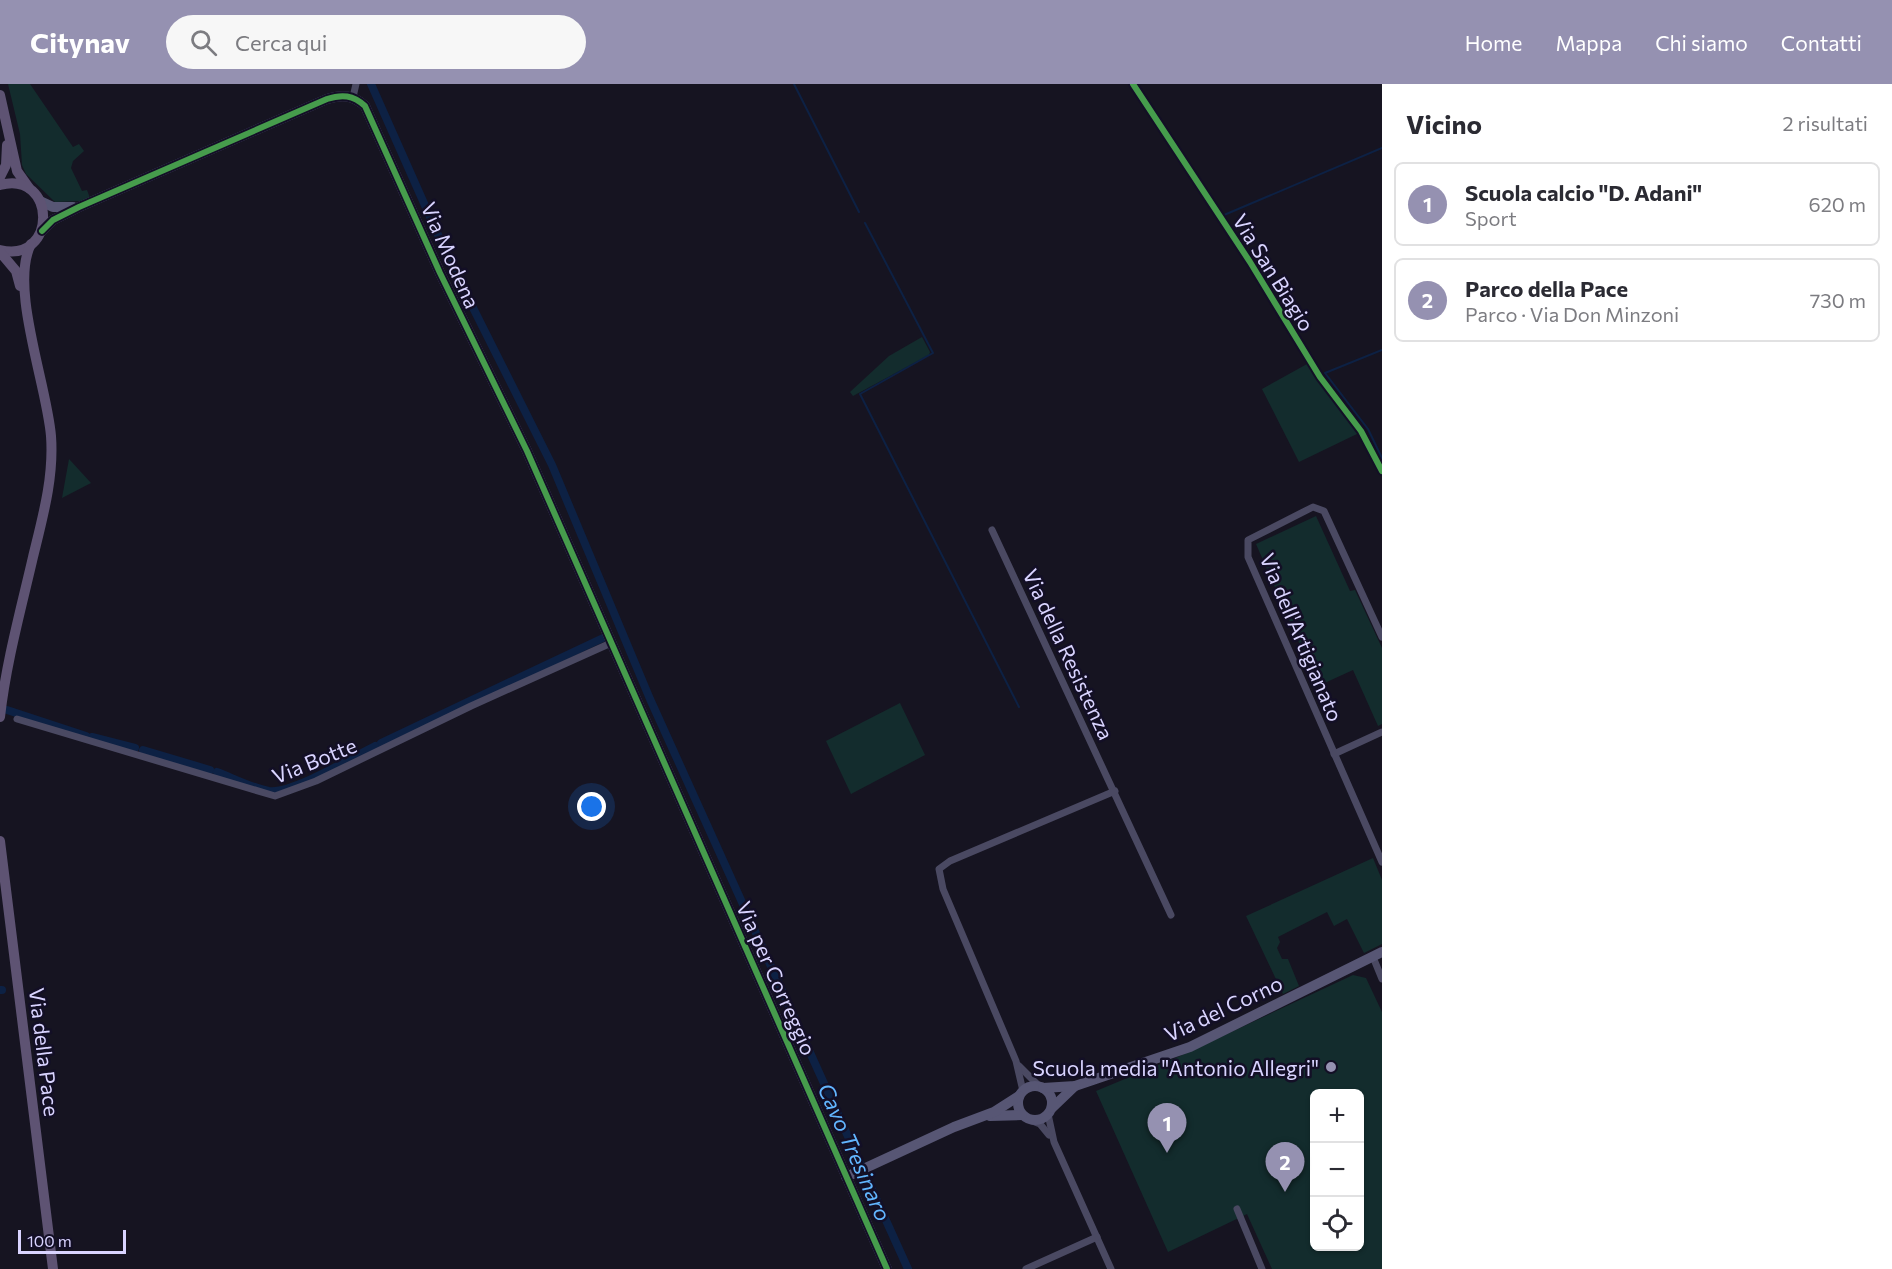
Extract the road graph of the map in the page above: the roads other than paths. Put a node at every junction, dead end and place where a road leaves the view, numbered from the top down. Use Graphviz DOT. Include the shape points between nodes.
graph roads {
  1 [pos="356,84"];
  2 [pos="1135,87"];
  3 [pos="0,95"];
  4 [pos="353,97"];
  5 [pos="4,109"];
  6 [pos="0,177"];
  7 [pos="0,185"];
  8 [pos="31,190"];
  9 [pos="40,201"];
  10 [pos="79,207"];
  11 [pos="42,231"];
  12 [pos="31,244"];
  13 [pos="0,251"];
  14 [pos="28,315"];
  15 [pos="1382,471"];
  16 [pos="992,530"];
  17 [pos="1382,637"];
  18 [pos="611,643"];
  19 [pos="637,701"];
  20 [pos="0,715"];
  21 [pos="17,719"];
  22 [pos="1382,732"];
  23 [pos="1334,754"];
  24 [pos="1115,791"];
  25 [pos="0,841"];
  26 [pos="1382,862"];
  27 [pos="1171,915"];
  28 [pos="1377,954"];
  29 [pos="1382,979"];
  30 [pos="1016,1061"];
  31 [pos="1076,1086"];
  32 [pos="1041,1087"];
  33 [pos="1021,1093"];
  34 [pos="1050,1111"];
  35 [pos="981,1117"];
  36 [pos="1026,1118"];
  37 [pos="1054,1142"];
  38 [pos="850,1175"];
  39 [pos="1237,1209"];
  40 [pos="1097,1237"];
  41 [pos="53,1269"];
  42 [pos="887,1269"];
  43 [pos="1026,1269"];
  44 [pos="1111,1269"];
  45 [pos="1262,1269"];
  1 -- 4 [label="street"];
  2 -- 15 [label="street, Via San Biagio" via="1320,377 1361,431"];
  3 -- 5 [label="main road"];
  4 -- 10 [label="street" via="327,99"];
  4 -- 18 [label="street, Via Modena" via="370,115 440,273 527,451"];
  5 -- 6 [label="main road" via="7,158"];
  5 -- 8 [label="main road" via="17,171"];
  7 -- 8 [label="main road" via="18,184"];
  8 -- 9 [label="main road"];
  9 -- 10 [label="street" via="58,208"];
  9 -- 11 [label="main road" via="44,212"];
  10 -- 11 [label="street" via="53,220"];
  11 -- 12 [label="main road"];
  12 -- 13 [label="main road" via="19,251"];
  12 -- 14 [label="main road" via="24,262"];
  13 -- 14 [label="main road" via="16,271"];
  14 -- 20 [label="main road" via="49,423 51,473"];
  16 -- 24 [label="street, Via della Resistenza"];
  17 -- 23 [label="street, Via dell'Artigianato" via="1324,511 1313,507 1248,540 1248,557"];
  18 -- 19 [label="street, Via Modena"];
  18 -- 21 [label="street, Via Botte" via="275,796"];
  19 -- 38 [label="street, Via per Correggio"];
  22 -- 23 [label="street, Via dell'Artigianato"];
  23 -- 26 [label="street, Via dell'Artigianato"];
  24 -- 27 [label="street, Via della Resistenza"];
  24 -- 30 [label="street" via="939,869 943,889"];
  25 -- 41 [label="main road, Via della Pace"];
  28 -- 29 [label="street"];
  28 -- 31 [label="street, Via del Corno" via="1190,1047"];
  30 -- 32 [label="street"];
  30 -- 33 [label="street"];
  31 -- 32 [label="street, Via del Corno"];
  31 -- 34 [label="street, Via del Corno"];
  32 -- 33 [label="street, Via del Corno"];
  32 -- 34 [label="street" via="1049,1093"];
  33 -- 35 [label="street, Via del Corno"];
  33 -- 36 [label="street" via="1018,1106"];
  34 -- 36 [label="street, Via del Corno" via="1040,1120"];
  34 -- 37 [label="street"];
  35 -- 36 [label="street, Via del Corno"];
  35 -- 38 [label="street, Via del Corno"];
  36 -- 37 [label="street" via="1040,1124"];
  37 -- 40 [label="street"];
  38 -- 42 [label="street, Via per Correggio"];
  39 -- 45 [label="street"];
  40 -- 43 [label="street"];
  40 -- 44 [label="street"];
}
